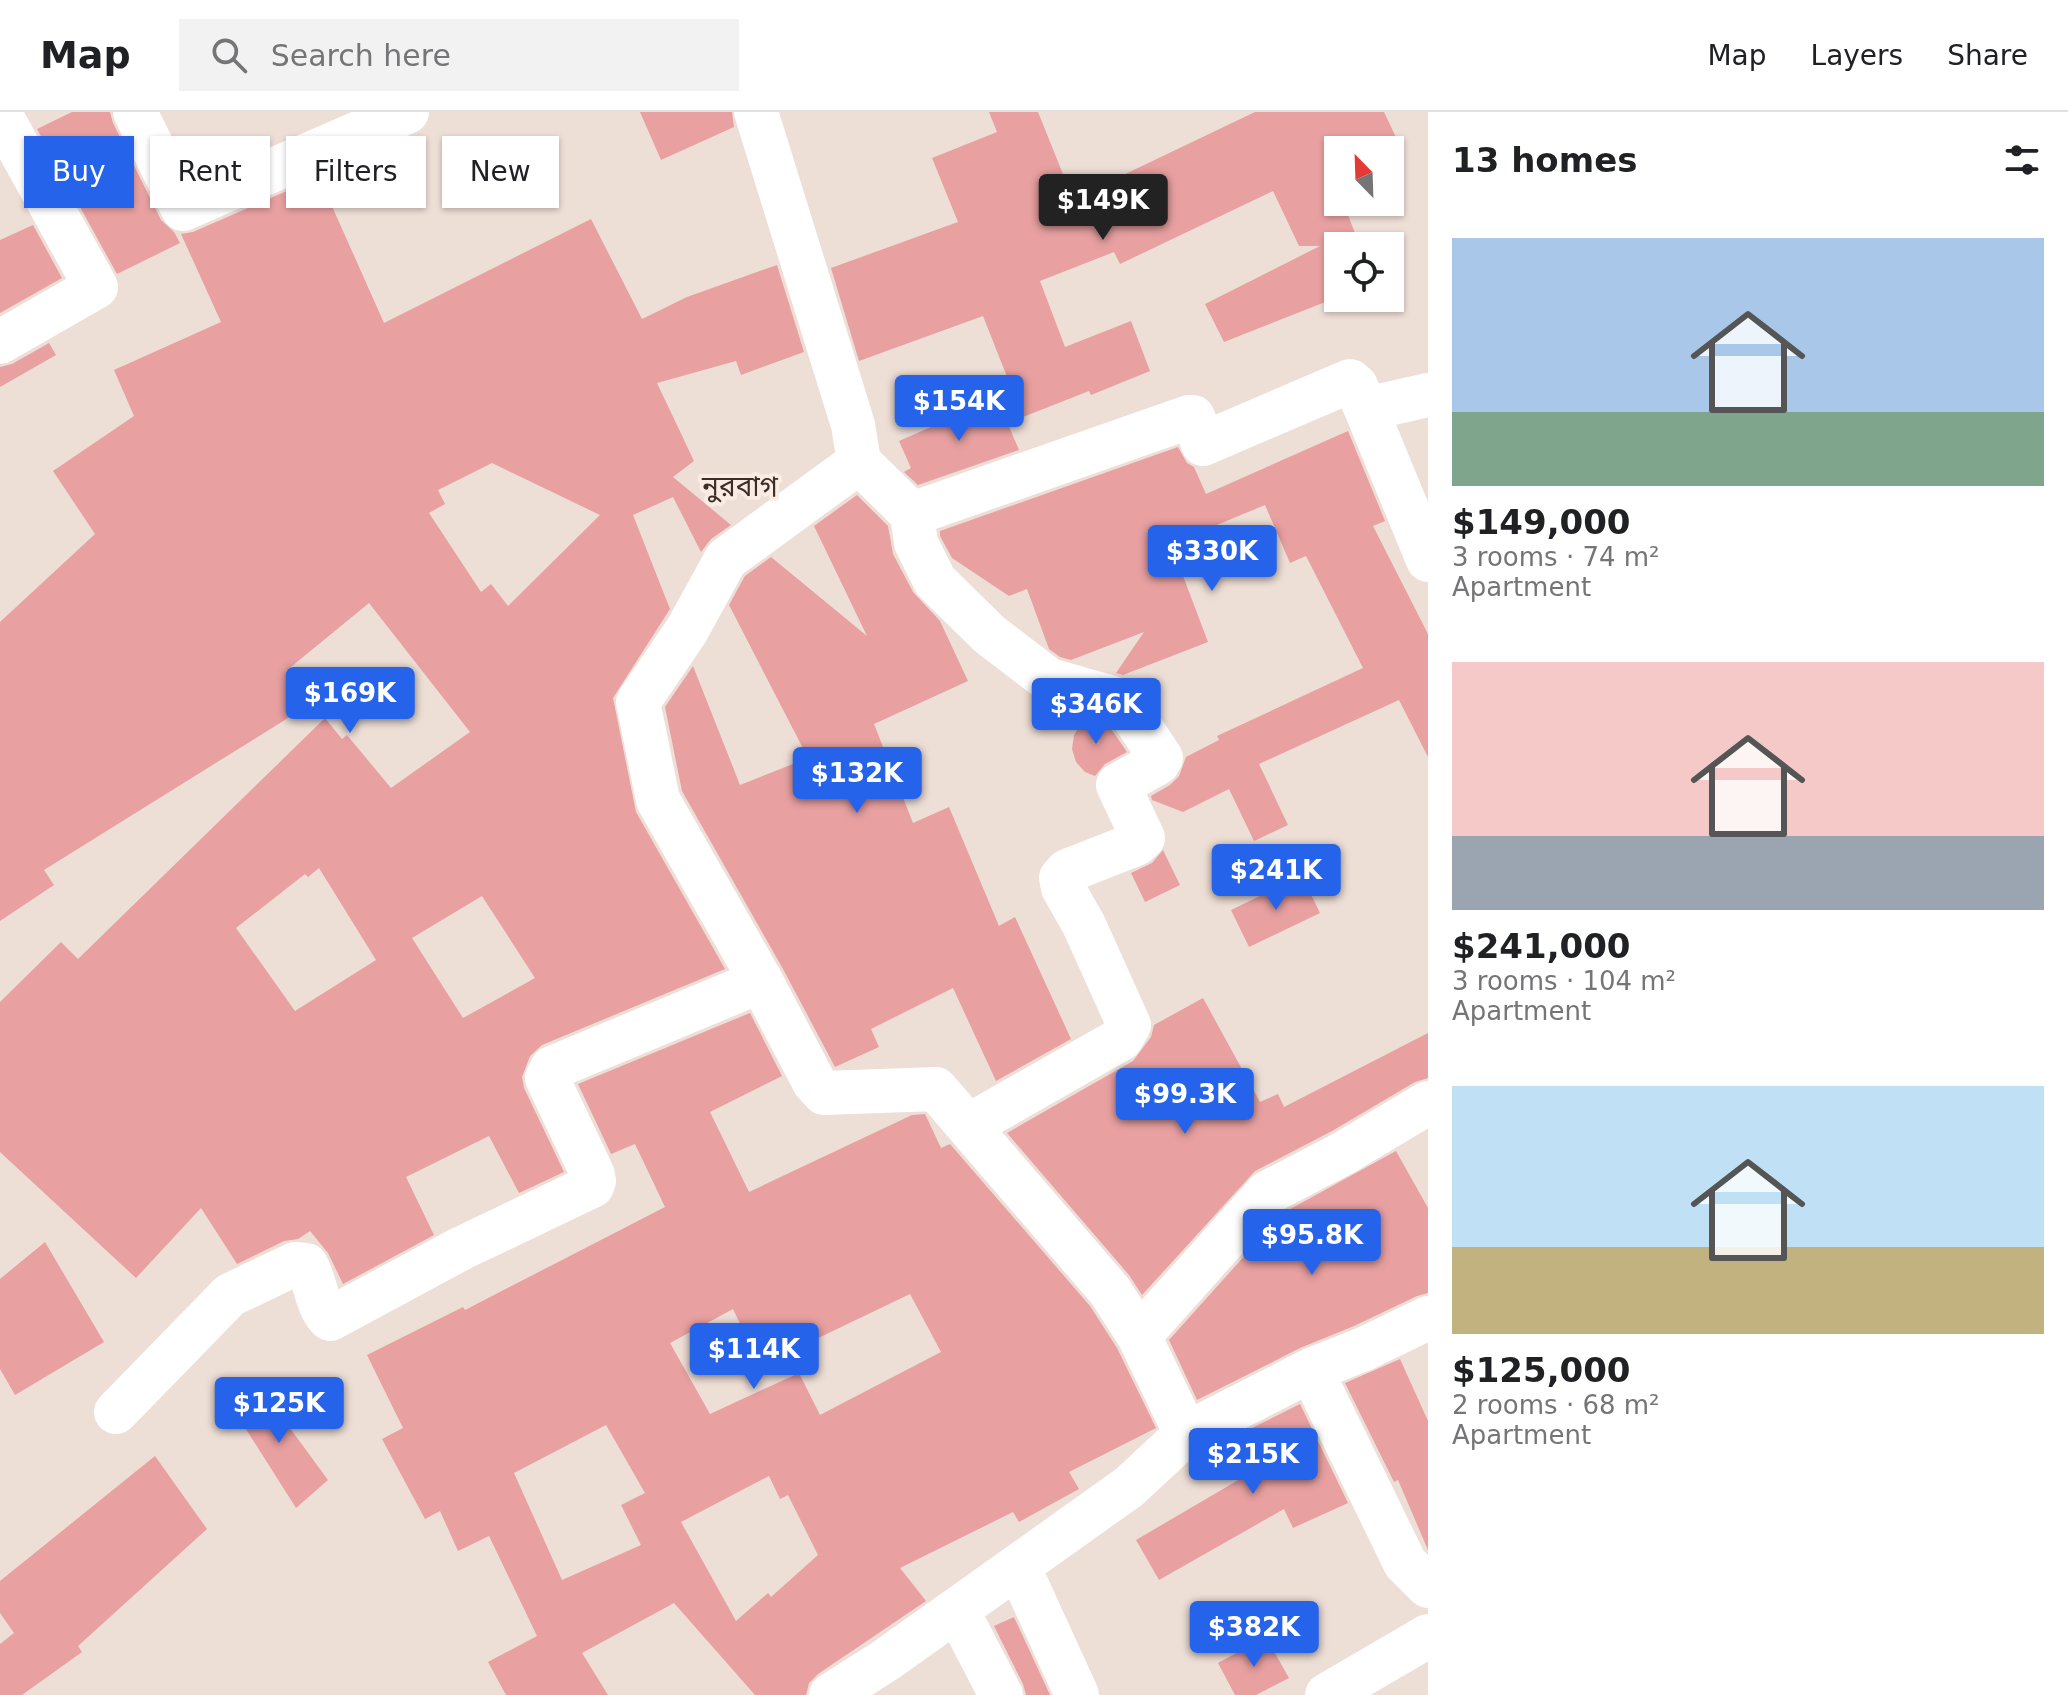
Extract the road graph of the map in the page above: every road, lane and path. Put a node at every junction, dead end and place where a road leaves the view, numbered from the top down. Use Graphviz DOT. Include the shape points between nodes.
graph roads {
  1 [pos="135,112"];
  2 [pos="407,112"];
  3 [pos="756,112"];
  4 [pos="0,114"];
  5 [pos="0,342"];
  6 [pos="1428,395"];
  7 [pos="1366,409"];
  8 [pos="859,462"];
  9 [pos="912,514"];
  10 [pos="1428,560"];
  11 [pos="761,981"];
  12 [pos="1428,1103"];
  13 [pos="968,1126"];
  14 [pos="1428,1318"];
  15 [pos="1139,1336"];
  16 [pos="1311,1370"];
  17 [pos="116,1412"];
  18 [pos="1186,1434"];
  19 [pos="1018,1566"];
  20 [pos="1428,1586"];
  21 [pos="957,1610"];
  22 [pos="1428,1636"];
  23 [pos="831,1695"];
  24 [pos="1001,1695"];
  25 [pos="1077,1695"];
  26 [pos="1327,1695"];
  1 -- 2 [label="street" via="183,209"];
  3 -- 8 [label="street" via="853,425"];
  4 -- 5 [label="street" via="96,287"];
  6 -- 7 [label="street"];
  7 -- 9 [label="street" via="1350,381 1203,444 1189,417"];
  7 -- 10 [label="street"];
  8 -- 9 [label="street"];
  8 -- 11 [label="street" via="726,559 638,702 658,800"];
  9 -- 13 [label="street" via="916,543 935,581 989,634 1049,680 1123,701 1161,758 1118,785 1143,838 1061,878 1129,1025 1121,1039"];
  11 -- 13 [label="street" via="824,1093 936,1089"];
  11 -- 17 [label="street" via="547,1073 593,1175 592,1186 330,1319 306,1265 282,1270 230,1295"];
  12 -- 15 [label="street" via="1267,1193"];
  13 -- 15 [label="street" via="1110,1291"];
  14 -- 16 [label="street"];
  15 -- 18 [label="street"];
  16 -- 18 [label="street"];
  16 -- 20 [label="street" via="1405,1563"];
  18 -- 19 [label="street" via="1129,1487"];
  19 -- 21 [label="street"];
  19 -- 25 [label="street"];
  21 -- 23 [label="street"];
  21 -- 24 [label="street"];
  22 -- 26 [label="street"];
}
